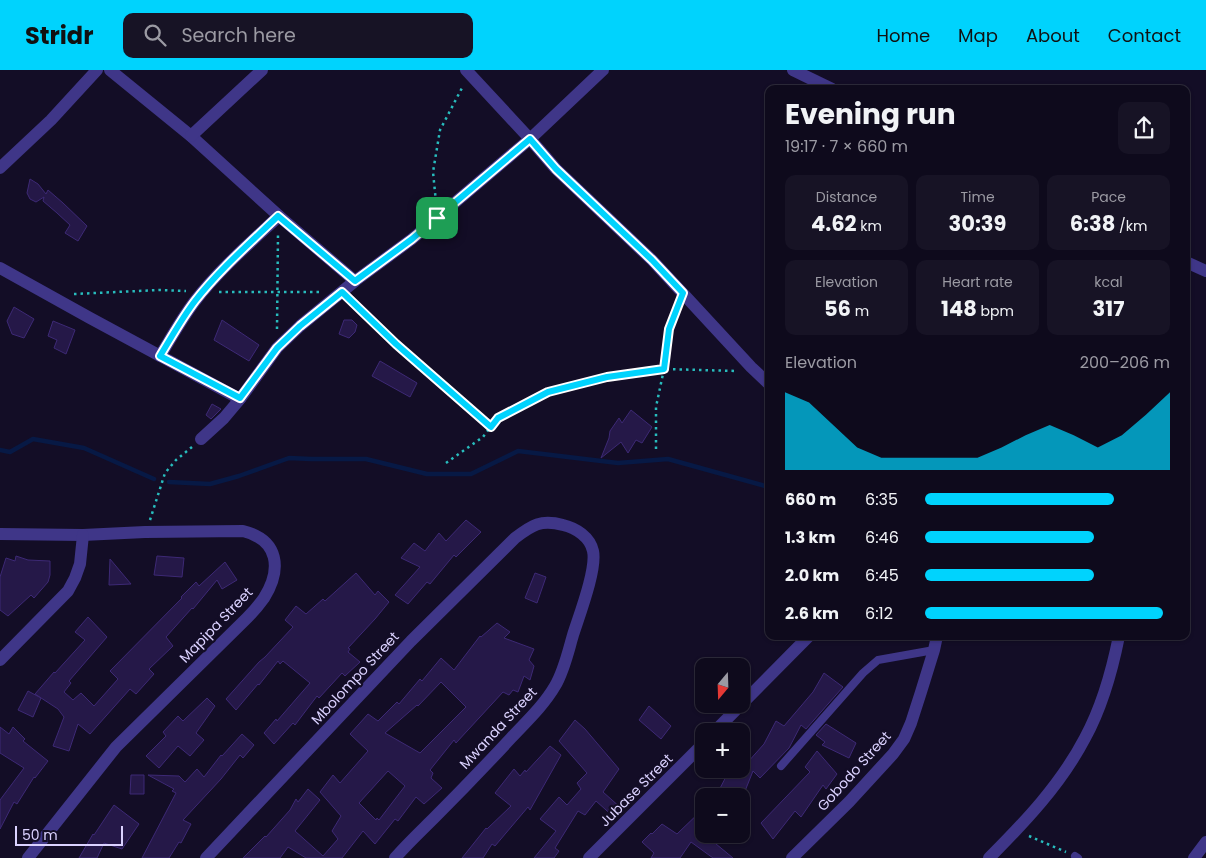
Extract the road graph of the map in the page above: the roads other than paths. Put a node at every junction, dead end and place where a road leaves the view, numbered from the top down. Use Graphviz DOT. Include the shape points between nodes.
graph roads {
  1 [pos="97,70"];
  2 [pos="110,70"];
  3 [pos="262,70"];
  4 [pos="467,70"];
  5 [pos="603,70"];
  6 [pos="793,70"];
  7 [pos="824,85"];
  8 [pos="191,136"];
  9 [pos="530,139"];
  10 [pos="0,168"];
  11 [pos="278,216"];
  12 [pos="1190,264"];
  13 [pos="0,268"];
  14 [pos="1206,271"];
  15 [pos="355,281"];
  16 [pos="160,356"];
  17 [pos="765,380"];
  18 [pos="240,398"];
  19 [pos="201,439"];
  20 [pos="531,526"];
  21 [pos="0,534"];
  22 [pos="83,535"];
  23 [pos="805,640"];
  24 [pos="936,640"];
  25 [pos="1118,640"];
  26 [pos="934,650"];
  27 [pos="0,660"];
  28 [pos="723,723"];
  29 [pos="695,752"];
  30 [pos="781,766"];
  31 [pos="1206,842"];
  32 [pos="28,858"];
  33 [pos="206,858"];
  34 [pos="395,858"];
  35 [pos="589,858"];
  36 [pos="792,858"];
  37 [pos="989,858"];
  38 [pos="1194,858"];
  1 -- 10 [label="street"];
  2 -- 8 [label="street"];
  3 -- 8 [label="street"];
  4 -- 9 [label="street"];
  5 -- 9 [label="street"];
  6 -- 7 [label="street"];
  8 -- 11 [label="street"];
  9 -- 15 [label="street" via="412,239"];
  9 -- 17 [label="street" via="556,169 652,260"];
  11 -- 15 [label="street"];
  11 -- 16 [label="street" via="194,302"];
  12 -- 14 [label="street"];
  13 -- 16 [label="street"];
  15 -- 18 [label="street" via="277,348"];
  16 -- 18 [label="street"];
  18 -- 19 [label="street"];
  20 -- 33 [label="street, Mbolompo Street" via="411,641"];
  20 -- 34 [label="street, Mwanda Street" via="546,522 568,526 589,541 593,551 592,571 556,684 545,701 501,749"];
  21 -- 22 [label="street, Mapipa Street"];
  22 -- 27 [label="street" via="80,564 68,591"];
  22 -- 32 [label="street, Mapipa Street" via="243,531 252,533 271,547 275,567 265,596 247,618 116,747"];
  23 -- 28 [label="street"];
  24 -- 26 [label="street, Gobodo Street"];
  25 -- 37 [label="street" via="1107,684 1085,738 1043,800"];
  26 -- 30 [label="lane" via="878,660"];
  26 -- 36 [label="street, Gobodo Street" via="904,739 849,802"];
  29 -- 35 [label="street, Jubase Street"];
  31 -- 38 [label="street"];
}
